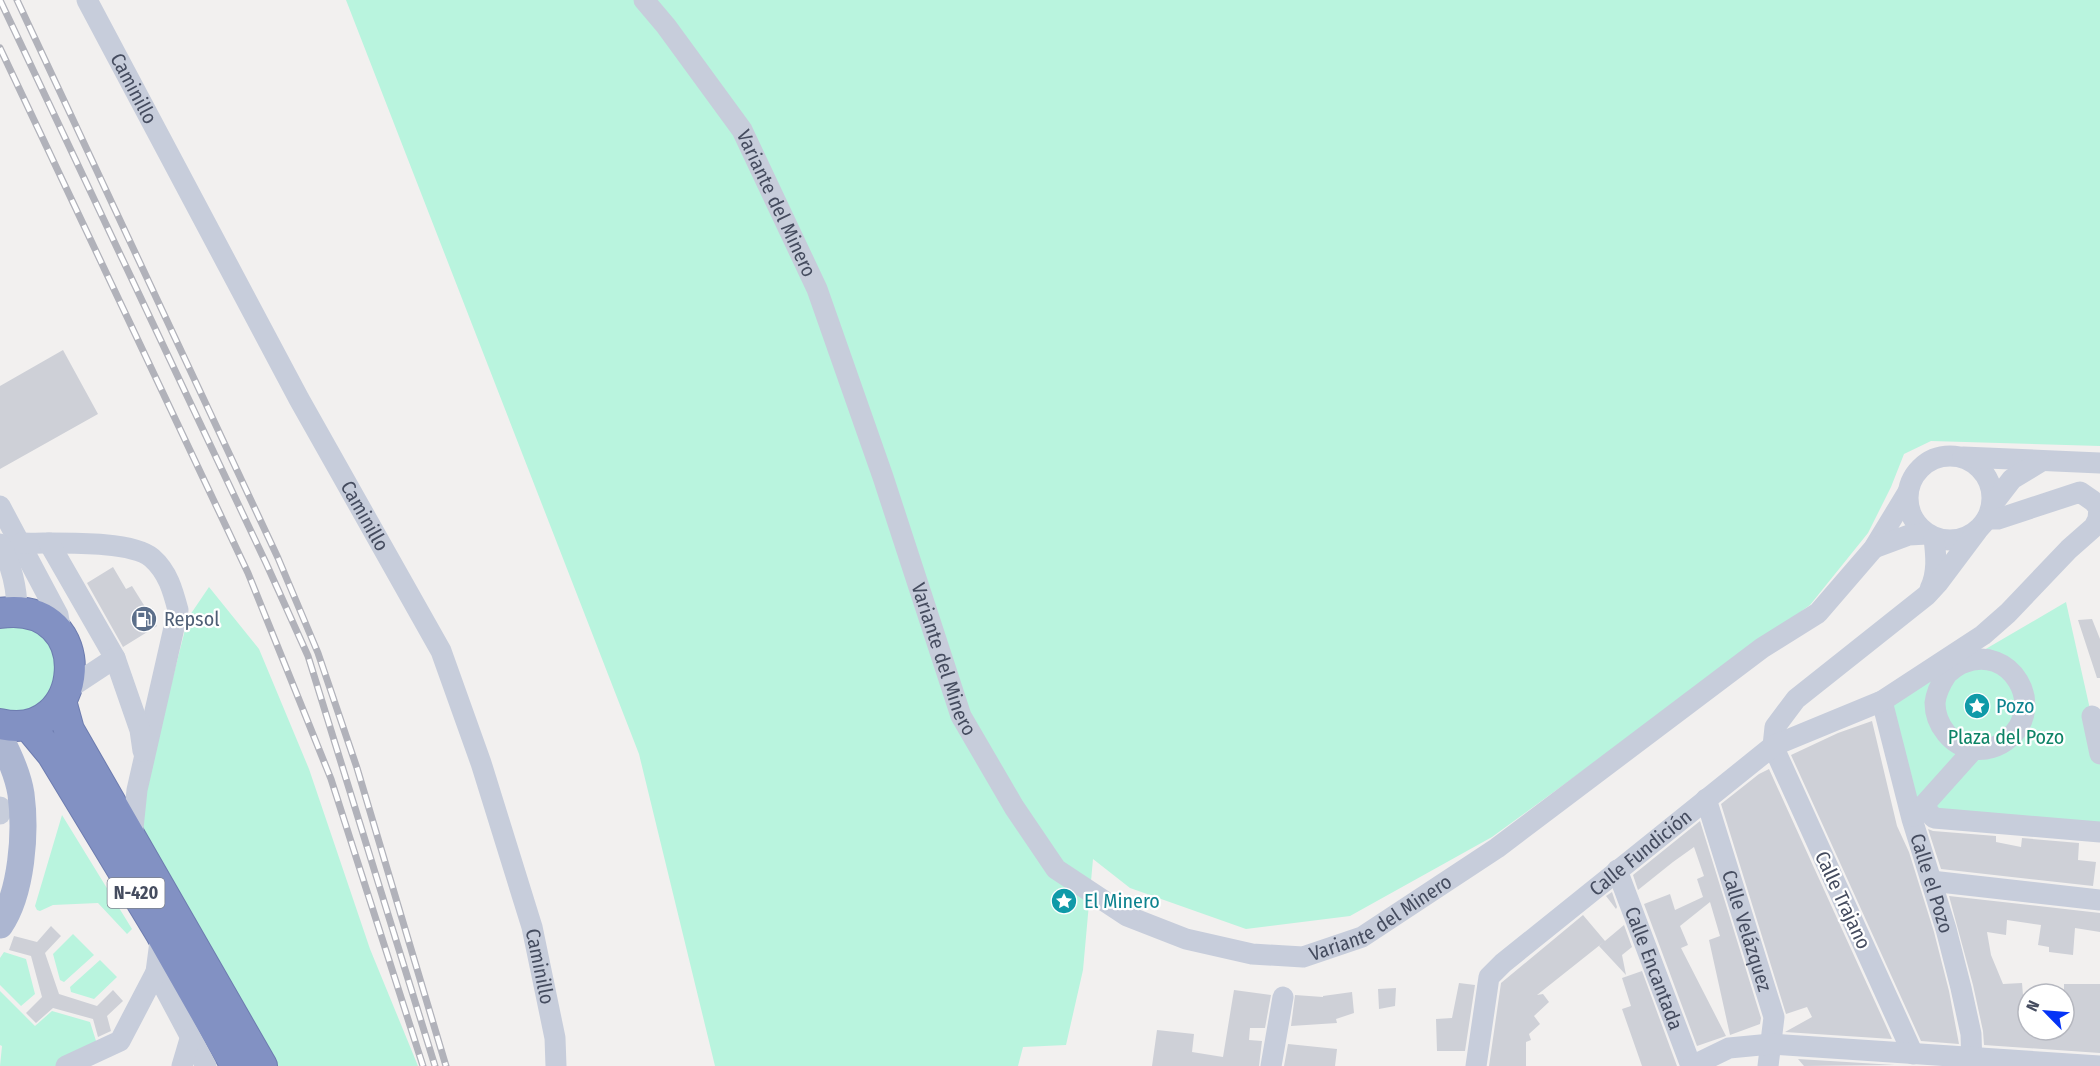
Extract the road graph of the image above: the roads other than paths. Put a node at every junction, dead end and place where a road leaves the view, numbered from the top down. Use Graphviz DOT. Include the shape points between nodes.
graph roads {
  1 [pos="87,0"];
  2 [pos="644,0"];
  3 [pos="1963,457"];
  4 [pos="2040,462"];
  5 [pos="2100,463"];
  6 [pos="1908,492"];
  7 [pos="0,506"];
  8 [pos="1985,519"];
  9 [pos="2099,519"];
  10 [pos="1931,536"];
  11 [pos="10,543"];
  12 [pos="49,543"];
  13 [pos="1874,548"];
  14 [pos="1927,595"];
  15 [pos="8,608"];
  16 [pos="63,638"];
  17 [pos="115,658"];
  18 [pos="1952,663"];
  19 [pos="64,695"];
  20 [pos="1882,701"];
  21 [pos="2092,716"];
  22 [pos="14,724"];
  23 [pos="0,738"];
  24 [pos="1773,746"];
  25 [pos="1974,749"];
  26 [pos="2100,754"];
  27 [pos="144,758"];
  28 [pos="1706,799"];
  29 [pos="0,807"];
  30 [pos="1917,812"];
  31 [pos="0,814"];
  32 [pos="2100,832"];
  33 [pos="132,838"];
  34 [pos="1617,870"];
  35 [pos="1931,881"];
  36 [pos="2100,893"];
  37 [pos="2100,900"];
  38 [pos="0,925"];
  39 [pos="161,934"];
  40 [pos="156,972"];
  41 [pos="1283,997"];
  42 [pos="190,1039"];
  43 [pos="1771,1044"];
  44 [pos="1913,1054"];
  45 [pos="1973,1062"];
  46 [pos="66,1066"];
  47 [pos="182,1066"];
  48 [pos="206,1066"];
  49 [pos="236,1066"];
  50 [pos="262,1066"];
  51 [pos="556,1066"];
  52 [pos="1271,1066"];
  53 [pos="1476,1066"];
  54 [pos="1692,1066"];
  55 [pos="1768,1066"];
  56 [pos="2100,1066"];
  1 -- 51 [label="street, Caminillo" via="299,399 441,651 532,927 555,1038"];
  2 -- 13 [label="street, Variante del Minero" via="742,130 817,289 884,477 961,716 1056,869 1127,916 1186,939 1252,954 1303,957 1362,937 1497,848 1762,648 1818,613"];
  3 -- 4 [label="street"];
  3 -- 6 [label="street" via="1948,455 1921,466"];
  3 -- 8 [label="street" via="1976,464 1992,490"];
  4 -- 5 [label="street"];
  4 -- 8 [label="street" via="2012,479"];
  6 -- 10 [label="street" via="1908,508 1915,523"];
  6 -- 13 [label="street, Variante del Minero"];
  7 -- 11 [label="street"];
  8 -- 9 [label="street" via="1998,519 2080,492 2099,508"];
  8 -- 10 [label="street" via="1968,537 1957,540"];
  8 -- 14 [label="street"];
  9 -- 18 [label="street, Calle Fundición"];
  10 -- 13 [label="street" via="1909,535"];
  10 -- 14 [label="street" via="1936,556 1934,579"];
  11 -- 12 [label="street"];
  11 -- 15 [label="street" via="17,592"];
  11 -- 16 [label="street" via="58,615"];
  12 -- 17 [label="street"];
  12 -- 27 [label="street" via="125,547 151,557 170,581 178,610"];
  14 -- 24 [label="street" via="1796,699 1775,727"];
  15 -- 16 [label="highway" via="43,619"];
  16 -- 19 [label="highway, N-420" via="71,663"];
  17 -- 19 [label="street"];
  17 -- 27 [label="street" via="140,730"];
  18 -- 20 [label="street, Calle Fundición"];
  18 -- 25 [label="street" via="1938,688 1938,719 1958,744"];
  18 -- 25 [label="street" via="1993,661 2017,678 2023,691 2022,721 2014,734 2003,743"];
  19 -- 22 [label="highway, N-420" via="41,720"];
  19 -- 33 [label="highway, N-420" via="69,730"];
  20 -- 24 [label="street, Calle Fundición"];
  20 -- 30 [label="street, Calle el Pozo"];
  21 -- 26 [label="street"];
  22 -- 39 [label="highway, N-420" via="52,754"];
  23 -- 38 [label="main road" via="21,792 24,832 17,883"];
  24 -- 28 [label="street, Calle Fundición"];
  24 -- 44 [label="street, Calle Trajano"];
  25 -- 30 [label="street"];
  27 -- 33 [label="street"];
  28 -- 34 [label="street, Calle Fundición"];
  28 -- 43 [label="street, Calle Velázquez" via="1774,1017"];
  29 -- 31 [label="street"];
  30 -- 32 [label="street" via="1934,818"];
  30 -- 35 [label="street, Calle el Pozo"];
  33 -- 50 [label="highway, N-420"];
  34 -- 53 [label="street, Calle Fundición" via="1489,976"];
  34 -- 54 [label="street, Calle Encantada"];
  35 -- 37 [label="street"];
  35 -- 45 [label="street, Calle el Pozo" via="1961,988"];
  36 -- 37 [label="street"];
  39 -- 40 [label="street"];
  39 -- 49 [label="highway, N-420"];
  40 -- 42 [label="street"];
  40 -- 46 [label="street" via="120,1041"];
  41 -- 52 [label="street"];
  42 -- 47 [label="street"];
  42 -- 48 [label="street"];
  43 -- 44 [label="street"];
  43 -- 54 [label="street" via="1728,1048"];
  43 -- 55 [label="street, Calle Velázquez"];
  44 -- 45 [label="street"];
  45 -- 56 [label="street"];
}
